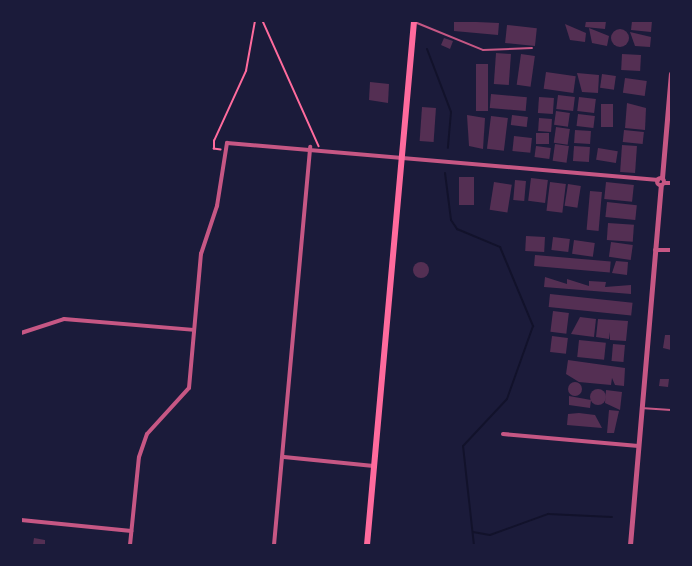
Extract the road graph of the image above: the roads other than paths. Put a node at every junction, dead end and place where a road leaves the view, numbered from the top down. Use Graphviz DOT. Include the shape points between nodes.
graph roads {
  1 [pos="414,21"];
  2 [pos="532,48"];
  3 [pos="671,75"];
  4 [pos="310,147"];
  5 [pos="402,156"];
  6 [pos="663,182"];
  7 [pos="655,250"];
  8 [pos="671,250"];
  9 [pos="194,330"];
  10 [pos="21,333"];
  11 [pos="641,408"];
  12 [pos="671,410"];
  13 [pos="502,434"];
  14 [pos="639,446"];
  15 [pos="284,457"];
  16 [pos="374,466"];
  17 [pos="21,520"];
  18 [pos="131,531"];
  19 [pos="130,545"];
  20 [pos="274,545"];
  21 [pos="367,545"];
  22 [pos="630,545"];
  1 -- 2 [label="lane" via="483,50"];
  1 -- 5 [label="highway"];
  3 -- 6 [label="street"];
  4 -- 5 [label="street" via="318,151"];
  4 -- 9 [label="street" via="233,140 225,148 217,206 201,254"];
  4 -- 15 [label="street"];
  5 -- 6 [label="street"];
  5 -- 16 [label="highway"];
  6 -- 7 [label="street"];
  7 -- 8 [label="street"];
  7 -- 11 [label="street"];
  9 -- 10 [label="street" via="60,319"];
  9 -- 18 [label="street" via="189,388 147,434 139,458"];
  11 -- 12 [label="lane"];
  11 -- 14 [label="street"];
  13 -- 14 [label="street"];
  14 -- 22 [label="street"];
  15 -- 16 [label="street"];
  15 -- 20 [label="street"];
  16 -- 21 [label="highway"];
  17 -- 18 [label="street"];
  18 -- 19 [label="street"];
}
